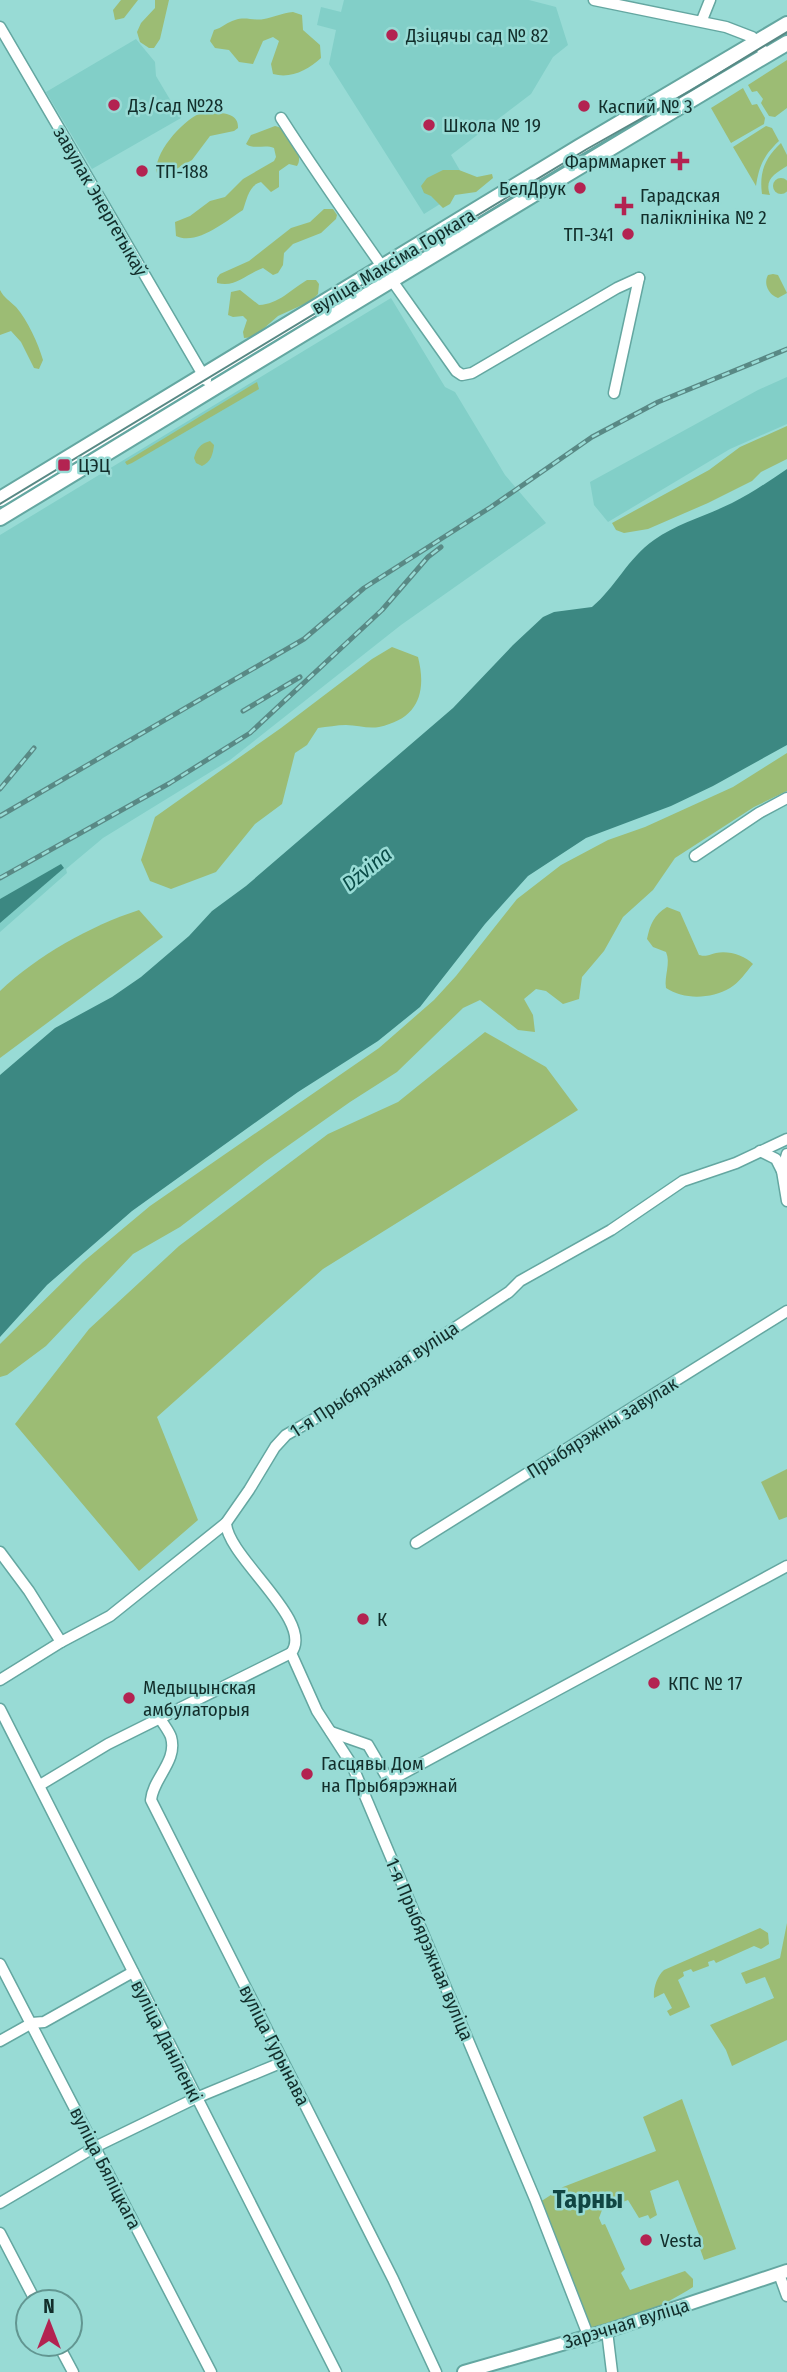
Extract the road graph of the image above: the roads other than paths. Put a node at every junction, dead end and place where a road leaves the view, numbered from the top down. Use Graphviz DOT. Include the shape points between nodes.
graph roads {
  1 [pos="594,0"];
  2 [pos="710,0"];
  3 [pos="702,20"];
  4 [pos="787,24"];
  5 [pos="0,27"];
  6 [pos="758,42"];
  7 [pos="787,43"];
  8 [pos="767,55"];
  9 [pos="686,85"];
  10 [pos="695,99"];
  11 [pos="281,118"];
  12 [pos="382,268"];
  13 [pos="391,280"];
  14 [pos="203,376"];
  15 [pos="212,390"];
  16 [pos="614,393"];
  17 [pos="106,435"];
  18 [pos="115,449"];
  19 [pos="0,499"];
  20 [pos="0,518"];
  21 [pos="787,798"];
  22 [pos="695,856"];
  23 [pos="787,1139"];
  24 [pos="760,1152"];
  25 [pos="787,1154"];
  26 [pos="782,1171"];
  27 [pos="787,1200"];
  28 [pos="787,1311"];
  29 [pos="226,1522"];
  30 [pos="416,1543"];
  31 [pos="0,1552"];
  32 [pos="787,1566"];
  33 [pos="61,1642"];
  34 [pos="291,1653"];
  35 [pos="0,1680"];
  36 [pos="0,1709"];
  37 [pos="160,1718"];
  38 [pos="331,1732"];
  39 [pos="40,1785"];
  40 [pos="0,1964"];
  41 [pos="133,1972"];
  42 [pos="32,2023"];
  43 [pos="0,2041"];
  44 [pos="283,2062"];
  45 [pos="196,2098"];
  46 [pos="96,2147"];
  47 [pos="0,2203"];
  48 [pos="0,2233"];
  49 [pos="783,2273"];
  50 [pos="29,2288"];
  51 [pos="787,2296"];
  52 [pos="607,2330"];
  53 [pos="588,2335"];
  54 [pos="211,2372"];
  55 [pos="336,2372"];
  56 [pos="436,2372"];
  57 [pos="464,2372"];
  58 [pos="612,2372"];
  1 -- 3 [label="street"];
  2 -- 3 [label="street"];
  3 -- 6 [label="street"];
  4 -- 6 [label="main road, вуліца Максіма Горкага"];
  5 -- 14 [label="street, завулак Энергетыкаў"];
  6 -- 8 [label="street"];
  6 -- 9 [label="main road, вуліца Максіма Горкага"];
  7 -- 8 [label="main road, вуліца Максіма Горкага"];
  8 -- 10 [label="main road, вуліца Максіма Горкага"];
  9 -- 10 [label="street"];
  9 -- 12 [label="main road, вуліца Максіма Горкага"];
  10 -- 13 [label="main road, вуліца Максіма Горкага"];
  11 -- 12 [label="street"];
  12 -- 13 [label="street"];
  12 -- 14 [label="main road, вуліца Максіма Горкага"];
  13 -- 15 [label="main road, вуліца Максіма Горкага"];
  13 -- 16 [label="street" via="462,375 639,278"];
  14 -- 15 [label="street, завулак Энергетыкаў"];
  14 -- 17 [label="main road, вуліца Максіма Горкага"];
  15 -- 18 [label="main road, вуліца Максіма Горкага"];
  17 -- 18 [label="street"];
  17 -- 19 [label="main road, вуліца Максіма Горкага"];
  18 -- 20 [label="main road, вуліца Максіма Горкага"];
  21 -- 22 [label="street"];
  23 -- 24 [label="street, 1-я Прыбярэжная вуліца"];
  24 -- 26 [label="street" via="776,1159"];
  24 -- 29 [label="street, 1-я Прыбярэжная вуліца" via="683,1181 611,1230 520,1281 337,1406 286,1435"];
  25 -- 26 [label="street"];
  26 -- 27 [label="street"];
  28 -- 30 [label="street, Прыбярэжны завулак"];
  29 -- 33 [label="street" via="110,1616"];
  29 -- 34 [label="street, 1-я Прыбярэжная вуліца" via="232,1544 282,1606 297,1640"];
  31 -- 33 [label="street"];
  32 -- 38 [label="street" via="389,1781 368,1745"];
  33 -- 35 [label="street"];
  34 -- 37 [label="street"];
  34 -- 38 [label="street, 1-я Прыбярэжная вуліца"];
  36 -- 39 [label="street, вуліца Даніленкі"];
  37 -- 39 [label="street"];
  37 -- 44 [label="street, вуліца Гурынава" via="171,1737 172,1751 151,1800"];
  38 -- 53 [label="street, 1-я Прыбярэжная вуліца" via="352,1765"];
  39 -- 41 [label="street, вуліца Даніленкі"];
  40 -- 42 [label="street, вуліца Бяліцкага"];
  41 -- 42 [label="street" via="44,2022"];
  41 -- 45 [label="street, вуліца Даніленкі"];
  42 -- 43 [label="street"];
  42 -- 46 [label="street, вуліца Бяліцкага"];
  44 -- 45 [label="street"];
  44 -- 56 [label="street, вуліца Гурынава"];
  45 -- 46 [label="street"];
  45 -- 55 [label="street, вуліца Даніленкі"];
  46 -- 47 [label="street"];
  46 -- 54 [label="street, вуліца Бяліцкага"];
  48 -- 50 [label="street"];
  49 -- 51 [label="street"];
  49 -- 52 [label="street, Зарэчная вуліца"];
  52 -- 53 [label="street, Зарэчная вуліца"];
  52 -- 58 [label="street"];
  53 -- 57 [label="street, Зарэчная вуліца"];
}
